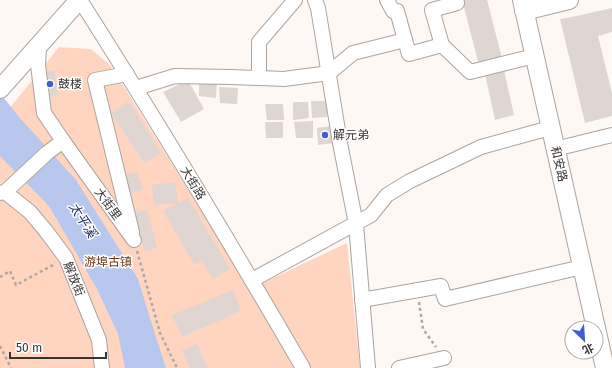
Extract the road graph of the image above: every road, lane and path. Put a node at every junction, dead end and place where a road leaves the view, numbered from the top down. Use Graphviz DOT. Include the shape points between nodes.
graph roads {
  1 [pos="80,0"];
  2 [pos="295,0"];
  3 [pos="315,0"];
  4 [pos="387,0"];
  5 [pos="456,0"];
  6 [pos="569,0"];
  7 [pos="523,6"];
  8 [pos="405,40"];
  9 [pos="442,45"];
  10 [pos="39,46"];
  11 [pos="534,56"];
  12 [pos="329,73"];
  13 [pos="127,74"];
  14 [pos="259,78"];
  15 [pos="136,88"];
  16 [pos="1,89"];
  17 [pos="550,128"];
  18 [pos="612,135"];
  19 [pos="63,141"];
  20 [pos="555,149"];
  21 [pos="3,192"];
  22 [pos="356,224"];
  23 [pos="134,240"];
  24 [pos="66,258"];
  25 [pos="582,267"];
  26 [pos="0,277"];
  27 [pos="252,280"];
  28 [pos="417,290"];
  29 [pos="362,300"];
  30 [pos="594,320"];
  31 [pos="0,346"];
  32 [pos="444,358"];
  33 [pos="11,368"];
  34 [pos="102,368"];
  35 [pos="177,368"];
  36 [pos="303,368"];
  37 [pos="368,368"];
  38 [pos="399,368"];
  1 -- 10 [label="main road"];
  1 -- 13 [label="street, 大街路"];
  2 -- 14 [label="street" via="259,42"];
  3 -- 12 [label="street"];
  4 -- 8 [label="street" via="393,11 397,11"];
  5 -- 9 [label="street" via="457,3 432,10"];
  6 -- 7 [label="main road"];
  7 -- 11 [label="main road, 和安路"];
  8 -- 9 [label="street" via="409,54"];
  8 -- 12 [label="street" via="353,53"];
  9 -- 11 [label="street" via="470,72"];
  10 -- 16 [label="main road"];
  10 -- 19 [label="street, 大街里" via="38,65 44,113"];
  11 -- 17 [label="main road, 和安路"];
  12 -- 14 [label="street" via="284,79"];
  12 -- 22 [label="street"];
  13 -- 15 [label="street, 大街路"];
  13 -- 23 [label="street" via="95,80"];
  14 -- 15 [label="street" via="175,76"];
  15 -- 27 [label="street, 大街路"];
  17 -- 20 [label="main road, 和安路"];
  17 -- 22 [label="street" via="481,147 410,181 387,195 371,215"];
  18 -- 20 [label="street"];
  19 -- 21 [label="street"];
  19 -- 23 [label="street, 大街里"];
  20 -- 25 [label="main road, 和安路"];
  21 -- 24 [label="street, 解放街" via="30,212"];
  22 -- 27 [label="street"];
  22 -- 29 [label="street"];
  23 -- 35 [label="path" via="160,333"];
  24 -- 26 [label="path" via="16,285 10,271"];
  24 -- 34 [label="street, 解放街" via="98,340"];
  25 -- 28 [label="street" via="445,298 441,286"];
  25 -- 30 [label="main road, 和安路"];
  27 -- 36 [label="street, 大街路"];
  28 -- 29 [label="street"];
  28 -- 32 [label="path" via="423,329"];
  29 -- 37 [label="street"];
  31 -- 33 [label="path"];
  32 -- 38 [label="street"];
}
